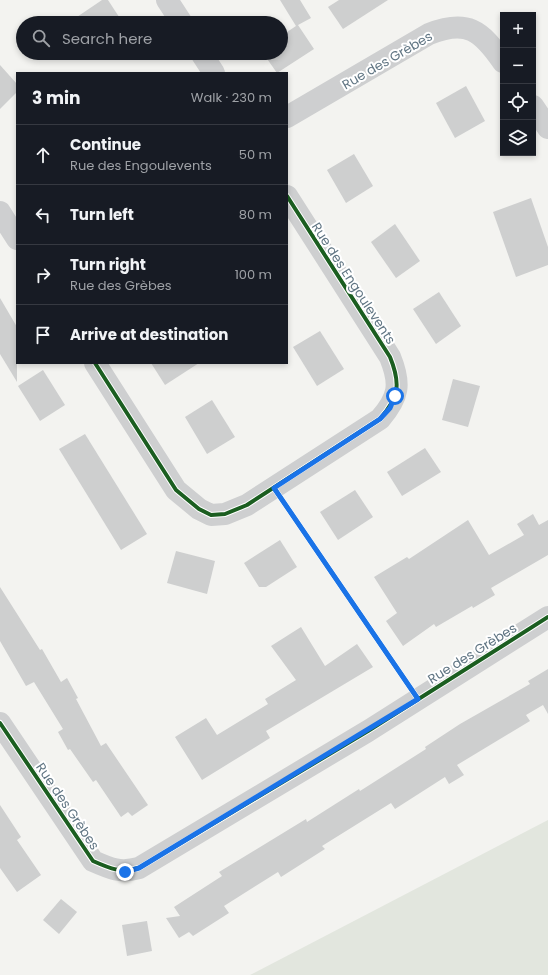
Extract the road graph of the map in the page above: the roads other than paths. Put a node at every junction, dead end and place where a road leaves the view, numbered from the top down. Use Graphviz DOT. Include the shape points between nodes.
graph roads {
  1 [pos="167,0"];
  2 [pos="177,16"];
  3 [pos="500,58"];
  4 [pos="206,60"];
  5 [pos="213,72"];
  6 [pos="536,110"];
  7 [pos="288,116"];
  8 [pos="548,128"];
  9 [pos="288,198"];
  10 [pos="0,212"];
  11 [pos="16,237"];
  12 [pos="96,364"];
  13 [pos="548,617"];
  14 [pos="0,723"];
  1 -- 2 [label="street"];
  3 -- 7 [label="street, Rue des Grèbes" via="483,36 454,26 429,34"];
  4 -- 5 [label="street"];
  6 -- 8 [label="street"];
  9 -- 12 [label="street, Rue des Engoulevents" via="390,357 398,383 390,408 380,419 247,506 225,514 211,515 199,509 176,490"];
  10 -- 11 [label="street"];
  13 -- 14 [label="street, Rue des Grèbes" via="348,743 139,868 125,872 93,861"];
}
